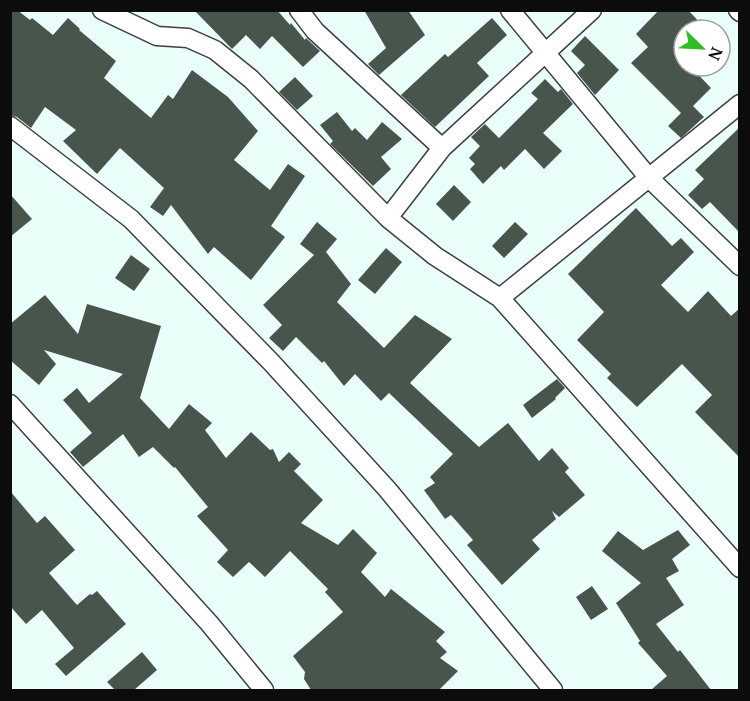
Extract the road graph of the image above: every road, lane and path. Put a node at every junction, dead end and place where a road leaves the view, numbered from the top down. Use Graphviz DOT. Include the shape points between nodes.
graph roads {
  1 [pos="102,10"];
  2 [pos="299,10"];
  3 [pos="510,10"];
  4 [pos="592,10"];
  5 [pos="546,52"];
  6 [pos="740,104"];
  7 [pos="10,126"];
  8 [pos="442,148"];
  9 [pos="649,177"];
  10 [pos="388,218"];
  11 [pos="740,266"];
  12 [pos="500,298"];
  13 [pos="10,404"];
  14 [pos="740,568"];
  15 [pos="264,690"];
  16 [pos="554,690"];
  1 -- 10 [label="street" via="158,36 188,38 215,50 250,79"];
  2 -- 8 [label="street" via="315,31"];
  3 -- 5 [label="street"];
  4 -- 5 [label="street"];
  5 -- 8 [label="street"];
  5 -- 9 [label="street"];
  6 -- 9 [label="street"];
  7 -- 16 [label="street" via="131,219 271,362 387,489"];
  8 -- 10 [label="street"];
  9 -- 11 [label="street"];
  9 -- 12 [label="street"];
  10 -- 12 [label="street" via="435,256"];
  12 -- 14 [label="street"];
  13 -- 15 [label="street" via="209,623"];
}
